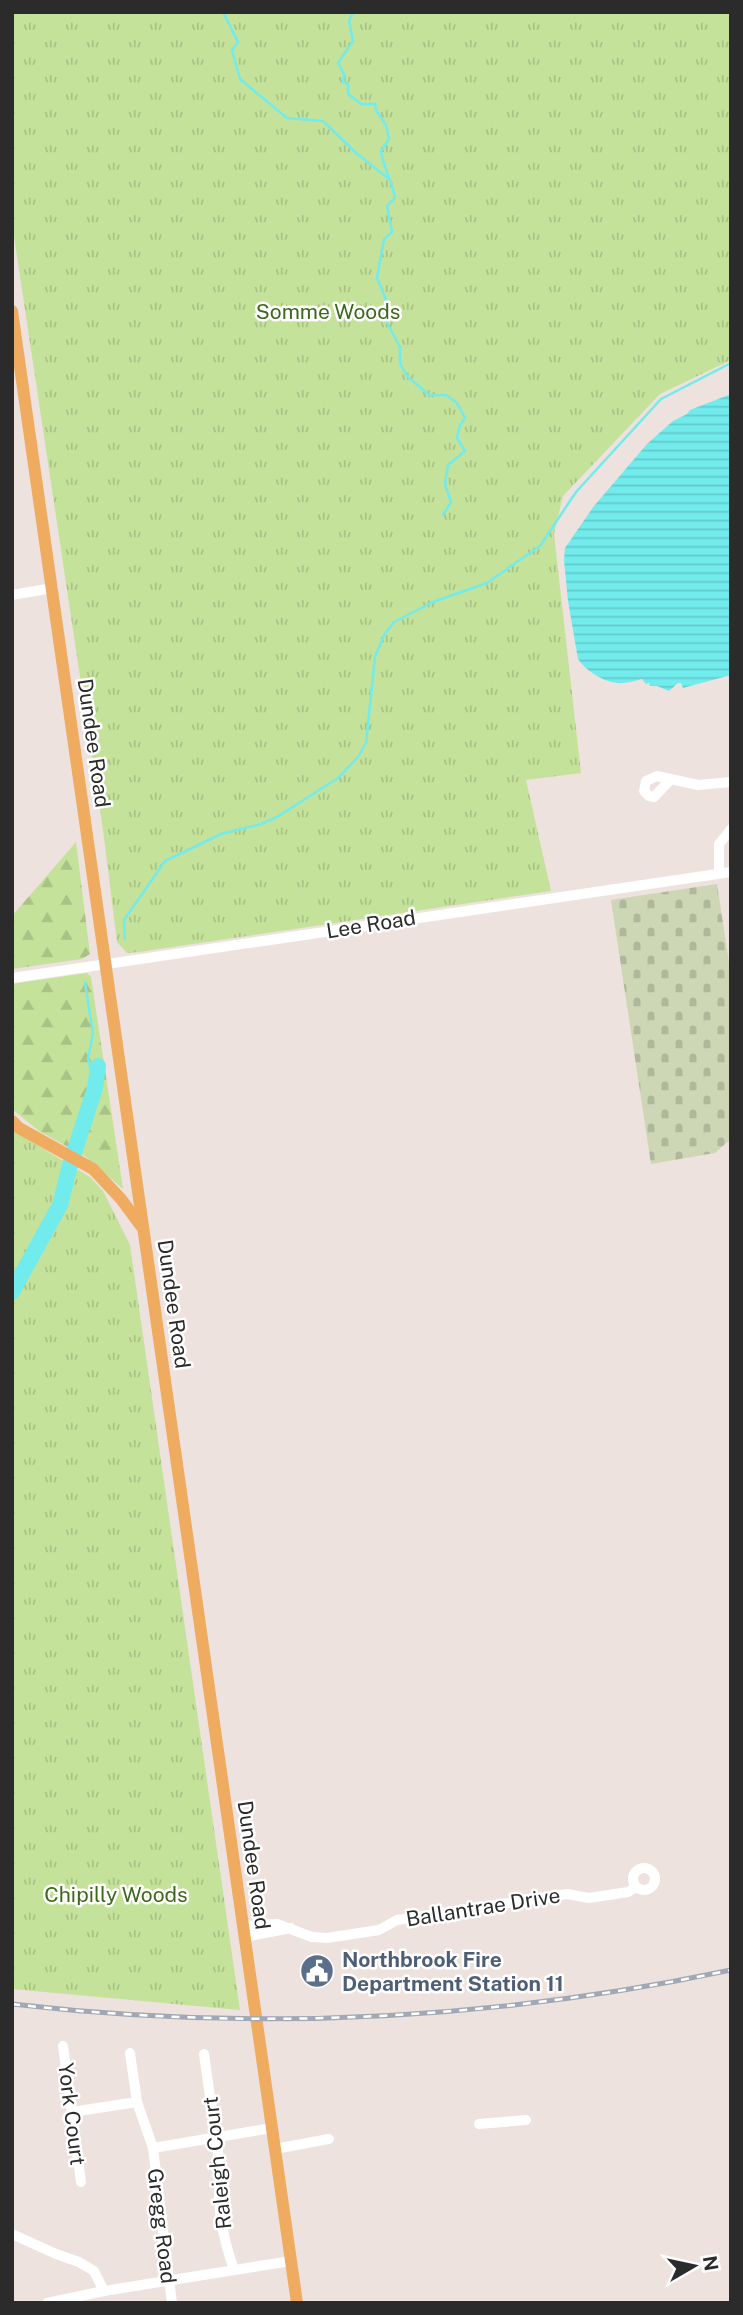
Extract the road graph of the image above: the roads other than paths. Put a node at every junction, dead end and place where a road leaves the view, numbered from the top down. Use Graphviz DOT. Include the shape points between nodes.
graph roads {
  1 [pos="12,311"];
  2 [pos="53,588"];
  3 [pos="12,594"];
  4 [pos="671,779"];
  5 [pos="731,782"];
  6 [pos="731,829"];
  7 [pos="719,872"];
  8 [pos="731,872"];
  9 [pos="106,964"];
  10 [pos="12,978"];
  11 [pos="12,1121"];
  12 [pos="144,1229"];
  13 [pos="636,1887"];
  14 [pos="244,1931"];
  15 [pos="63,2046"];
  16 [pos="130,2053"];
  17 [pos="204,2054"];
  18 [pos="136,2102"];
  19 [pos="72,2112"];
  20 [pos="526,2120"];
  21 [pos="479,2124"];
  22 [pos="272,2128"];
  23 [pos="216,2138"];
  24 [pos="329,2139"];
  25 [pos="153,2148"];
  26 [pos="275,2149"];
  27 [pos="81,2182"];
  28 [pos="12,2234"];
  29 [pos="291,2261"];
  30 [pos="234,2270"];
  31 [pos="169,2281"];
  32 [pos="104,2291"];
  33 [pos="47,2303"];
  34 [pos="172,2303"];
  35 [pos="297,2303"];
  1 -- 2 [label="main road, Dundee Road"];
  2 -- 3 [label="street"];
  2 -- 9 [label="main road, Dundee Road"];
  4 -- 5 [label="street" via="698,785"];
  6 -- 7 [label="street" via="719,844"];
  7 -- 8 [label="street, Lee Road"];
  7 -- 9 [label="street, Lee Road"];
  9 -- 10 [label="street, Lee Road"];
  9 -- 12 [label="main road, Dundee Road"];
  11 -- 12 [label="main road" via="93,1169"];
  12 -- 14 [label="main road, Dundee Road"];
  13 -- 14 [label="street, Ballantrae Drive" via="589,1898 567,1894 397,1920 379,1930 327,1938 277,1924"];
  14 -- 22 [label="main road, Dundee Road"];
  15 -- 19 [label="street, York Court"];
  16 -- 18 [label="street, Gregg Road"];
  17 -- 23 [label="street, Raleigh Court"];
  18 -- 19 [label="street"];
  18 -- 25 [label="street, Gregg Road"];
  19 -- 27 [label="street, York Court"];
  20 -- 21 [label="street"];
  22 -- 23 [label="street"];
  22 -- 26 [label="main road, Dundee Road"];
  23 -- 25 [label="street"];
  23 -- 30 [label="street, Raleigh Court" via="221,2174 218,2191"];
  24 -- 26 [label="street"];
  25 -- 31 [label="street, Gregg Road"];
  26 -- 29 [label="main road, Dundee Road"];
  28 -- 32 [label="street" via="94,2271"];
  29 -- 30 [label="street"];
  29 -- 35 [label="main road, Dundee Road"];
  30 -- 31 [label="street"];
  31 -- 32 [label="street"];
  31 -- 34 [label="street, Gregg Road"];
  32 -- 33 [label="street"];
}
